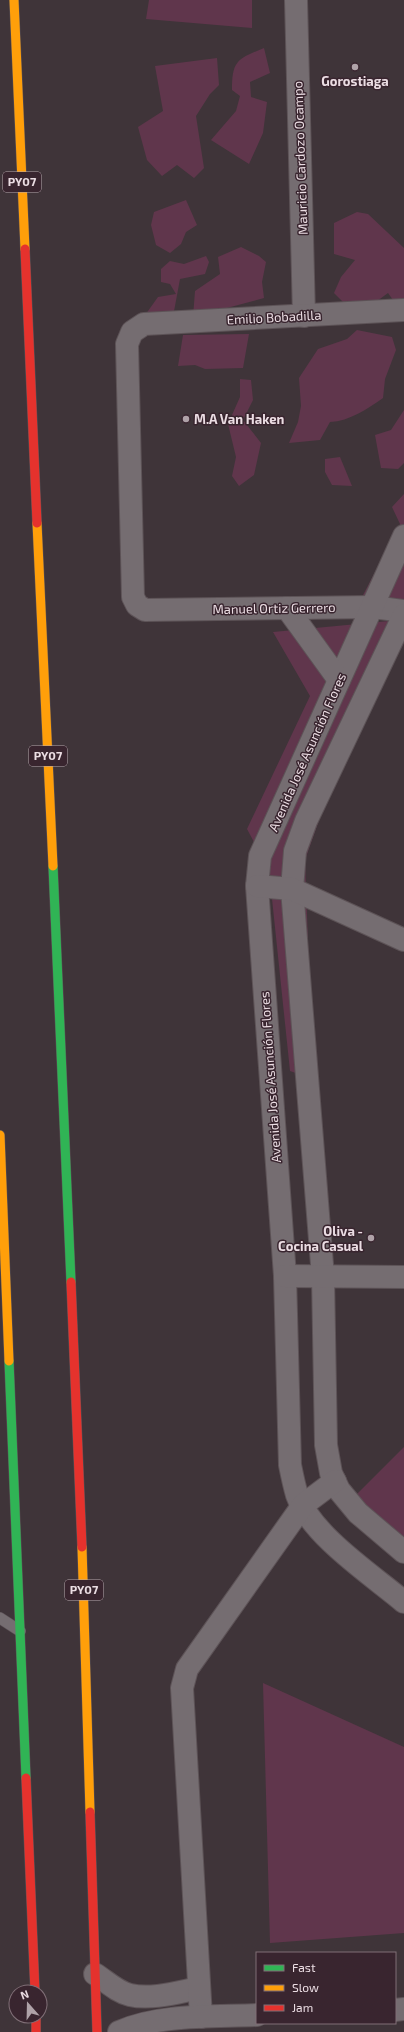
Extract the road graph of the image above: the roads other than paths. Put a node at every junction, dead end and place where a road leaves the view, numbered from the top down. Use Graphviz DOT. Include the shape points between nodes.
graph roads {
  1 [pos="14,0"];
  2 [pos="296,0"];
  3 [pos="404,310"];
  4 [pos="304,316"];
  5 [pos="404,536"];
  6 [pos="372,607"];
  7 [pos="287,608"];
  8 [pos="145,610"];
  9 [pos="404,611"];
  10 [pos="404,615"];
  11 [pos="340,680"];
  12 [pos="257,886"];
  13 [pos="292,889"];
  14 [pos="404,940"];
  15 [pos="0,1135"];
  16 [pos="0,1151"];
  17 [pos="285,1276"];
  18 [pos="323,1277"];
  19 [pos="404,1277"];
  20 [pos="4,1321"];
  21 [pos="335,1481"];
  22 [pos="303,1505"];
  23 [pos="404,1552"];
  24 [pos="404,1602"];
  25 [pos="0,1618"];
  26 [pos="20,1631"];
  27 [pos="95,1974"];
  28 [pos="35,1984"];
  29 [pos="199,1988"];
  30 [pos="157,1995"];
  31 [pos="256,2015"];
  32 [pos="201,2017"];
  33 [pos="159,2021"];
  34 [pos="97,2032"];
  35 [pos="119,2032"];
  1 -- 27 [label="highway, PY07" via="80,1480"];
  2 -- 4 [label="street, Mauricio Cardozo Ocampo"];
  3 -- 4 [label="street, Emilio Bobadilla"];
  4 -- 8 [label="street, Emilio Bobadilla" via="144,324 132,332 127,344 133,597 137,605"];
  5 -- 6 [label="street, Avenida José Asunción Flores"];
  6 -- 7 [label="street, Manuel Ortiz Gerrero"];
  6 -- 9 [label="street, Manuel Ortiz Gerrero"];
  6 -- 11 [label="street, Avenida José Asunción Flores"];
  7 -- 8 [label="street, Manuel Ortiz Gerrero"];
  7 -- 11 [label="street"];
  10 -- 13 [label="street" via="306,821 295,851"];
  11 -- 12 [label="street, Avenida José Asunción Flores" via="260,856"];
  12 -- 13 [label="street"];
  12 -- 17 [label="street, Avenida José Asunción Flores"];
  13 -- 14 [label="street"];
  13 -- 18 [label="street"];
  15 -- 16 [label="highway"];
  16 -- 20 [label="highway"];
  17 -- 18 [label="street"];
  17 -- 22 [label="street, Avenida José Asunción Flores" via="290,1465 297,1495"];
  18 -- 19 [label="street"];
  18 -- 21 [label="street" via="326,1445"];
  20 -- 26 [label="highway"];
  21 -- 22 [label="street"];
  21 -- 23 [label="street" via="339,1490 358,1513"];
  22 -- 24 [label="street, Avenida José Asunción Flores" via="310,1518 331,1542"];
  22 -- 29 [label="street" via="186,1669 183,1679"];
  25 -- 26 [label="lane"];
  26 -- 28 [label="highway"];
  27 -- 30 [label="street" via="130,1995"];
  27 -- 34 [label="highway, PY07"];
  29 -- 30 [label="street"];
  29 -- 32 [label="street"];
  30 -- 33 [label="street"];
  31 -- 32 [label="street"];
  32 -- 33 [label="street"];
  33 -- 35 [label="street" via="131,2026"];
}
